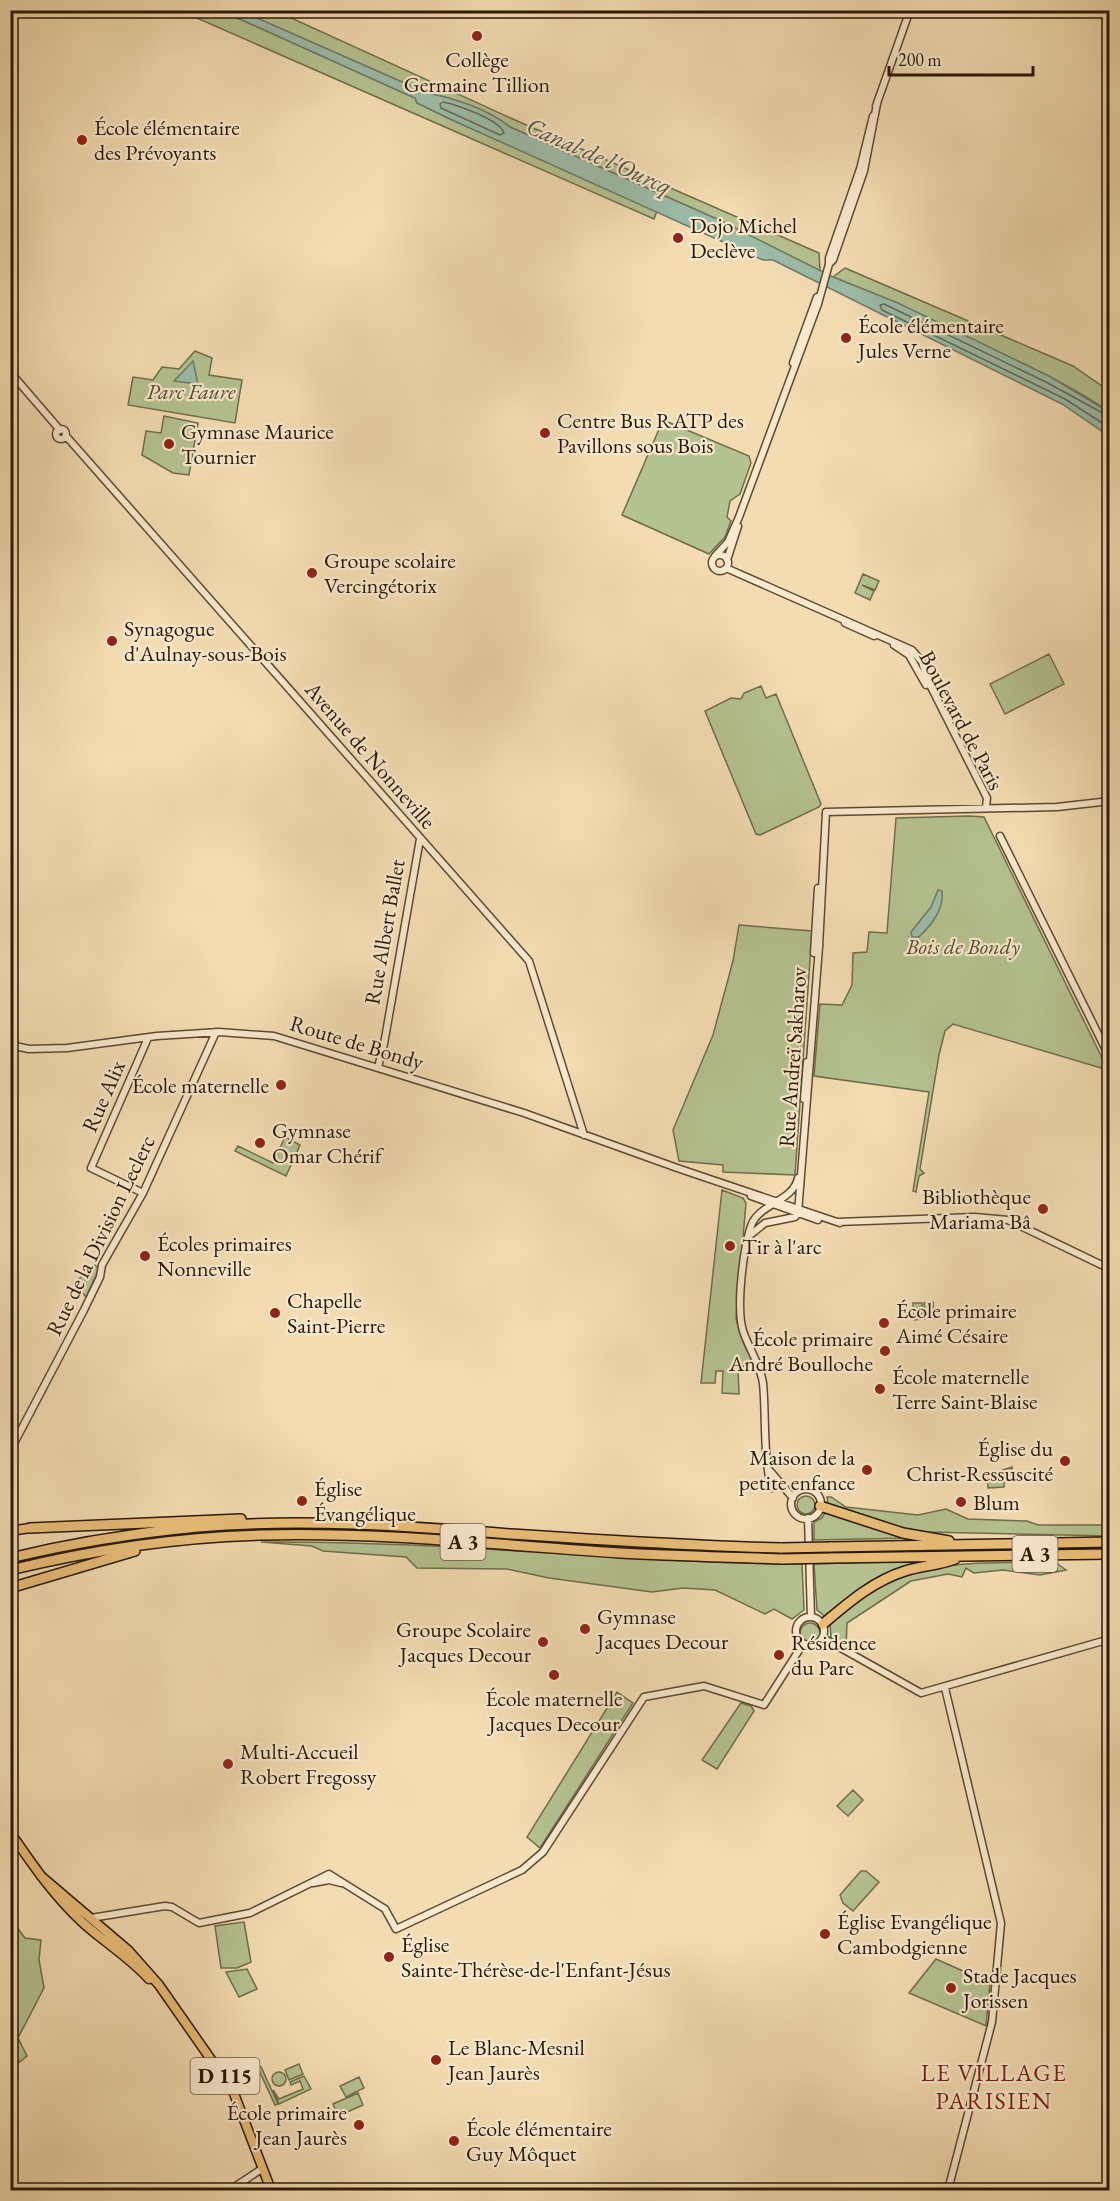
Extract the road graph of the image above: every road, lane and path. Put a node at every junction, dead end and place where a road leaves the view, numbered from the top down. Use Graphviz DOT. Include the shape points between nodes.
graph roads {
  1 [pos="909,10"];
  2 [pos="10,372"];
  3 [pos="739,517"];
  4 [pos="715,556"];
  5 [pos="727,560"];
  6 [pos="726,568"];
  7 [pos="1110,801"];
  8 [pos="986,807"];
  9 [pos="1000,836"];
  10 [pos="420,839"];
  11 [pos="824,846"];
  12 [pos="216,1032"];
  13 [pos="148,1038"];
  14 [pos="10,1045"];
  15 [pos="1110,1058"];
  16 [pos="381,1068"];
  17 [pos="584,1135"];
  18 [pos="143,1193"];
  19 [pos="777,1205"];
  20 [pos="798,1211"];
  21 [pos="789,1219"];
  22 [pos="749,1236"];
  23 [pos="1110,1269"];
  24 [pos="10,1451"];
  25 [pos="769,1470"];
  26 [pos="772,1488"];
  27 [pos="793,1498"];
  28 [pos="820,1506"];
  29 [pos="808,1518"];
  30 [pos="266,1524"];
  31 [pos="30,1528"];
  32 [pos="10,1531"];
  33 [pos="1110,1542"];
  34 [pos="954,1544"];
  35 [pos="144,1546"];
  36 [pos="1110,1554"];
  37 [pos="965,1555"];
  38 [pos="10,1558"];
  39 [pos="10,1570"];
  40 [pos="10,1588"];
  41 [pos="811,1617"];
  42 [pos="823,1624"];
  43 [pos="823,1638"];
  44 [pos="1110,1640"];
  45 [pos="803,1644"];
  46 [pos="945,1688"];
  47 [pos="10,1832"];
  48 [pos="40,1876"];
  49 [pos="58,1898"];
  50 [pos="115,1915"];
  51 [pos="91,1918"];
  52 [pos="99,1926"];
  53 [pos="166,1997"];
  54 [pos="263,2168"];
  55 [pos="230,2190"];
  56 [pos="271,2190"];
  57 [pos="948,2190"];
  1 -- 3 [label="street" via="830,264 794,355"];
  2 -- 10 [label="street, Avenue de Nonneville"];
  3 -- 4 [label="street" via="728,542"];
  3 -- 5 [label="street"];
  4 -- 5 [label="street"];
  4 -- 6 [label="street" via="714,569 720,572"];
  5 -- 6 [label="street"];
  6 -- 8 [label="street, Boulevard de Paris" via="904,646 919,657 987,798"];
  7 -- 8 [label="street" via="1057,807"];
  8 -- 11 [label="street, Rue Andreï Sakharov" via="826,812"];
  9 -- 15 [label="street"];
  10 -- 16 [label="street, Rue Albert Ballet"];
  10 -- 17 [label="street, Avenue de Nonneville" via="529,961"];
  11 -- 19 [label="street, Rue Andreï Sakharov" via="798,1180"];
  11 -- 20 [label="street, Rue Andreï Sakharov"];
  12 -- 13 [label="street, Route de Bondy"];
  12 -- 16 [label="street, Route de Bondy" via="274,1036"];
  12 -- 18 [label="street, Rue de la Division Leclerc"];
  13 -- 14 [label="street, Route de Bondy" via="67,1048"];
  13 -- 18 [label="street, Rue Alix" via="91,1168"];
  16 -- 17 [label="street, Route de Bondy"];
  17 -- 19 [label="street, Route de Bondy"];
  18 -- 24 [label="street, Rue de la Division Leclerc" via="102,1265 84,1310"];
  19 -- 20 [label="street, Route de Bondy"];
  19 -- 21 [label="street"];
  19 -- 22 [label="street, Rue Andreï Sakharov" via="756,1217"];
  20 -- 21 [label="street" via="795,1218"];
  20 -- 23 [label="street, Route de Bondy" via="840,1222 975,1216 1008,1220"];
  21 -- 22 [label="street" via="765,1223"];
  22 -- 25 [label="street, Rue Andreï Sakharov" via="740,1318 762,1381"];
  25 -- 26 [label="street, Rue Andreï Sakharov"];
  25 -- 27 [label="street"];
  27 -- 28 [label="street" via="802,1490 810,1490 817,1494"];
  27 -- 29 [label="street" via="795,1513"];
  28 -- 29 [label="street"];
  28 -- 34 [label="highway" via="903,1533 944,1538"];
  29 -- 41 [label="street"];
  30 -- 31 [label="highway" via="255,1518"];
  30 -- 34 [label="highway, A 3, bridge" via="385,1525 678,1545 782,1548"];
  30 -- 38 [label="highway, A 3" via="137,1534"];
  31 -- 32 [label="main road"];
  33 -- 34 [label="highway, A 3"];
  35 -- 37 [label="highway, A 3, bridge" via="260,1535 349,1535 620,1553 783,1559"];
  35 -- 39 [label="highway, A 3"];
  35 -- 40 [label="highway"];
  36 -- 37 [label="highway, A 3"];
  37 -- 42 [label="highway" via="884,1580"];
  41 -- 42 [label="street"];
  41 -- 45 [label="street" via="797,1626 796,1634"];
  42 -- 43 [label="street"];
  43 -- 45 [label="street" via="812,1646"];
  43 -- 46 [label="street" via="921,1694"];
  44 -- 46 [label="street"];
  45 -- 50 [label="street" via="764,1705 704,1686 644,1697 543,1852 522,1870 396,1929 385,1909 332,1877 250,1913 199,1923 170,1906"];
  46 -- 57 [label="street" via="1001,1923 992,2022"];
  47 -- 48 [label="main road, D 115"];
  48 -- 49 [label="main road, D 115"];
  48 -- 51 [label="main road, D 115"];
  49 -- 52 [label="street"];
  49 -- 53 [label="main road, D 115"];
  50 -- 51 [label="street"];
  50 -- 52 [label="street"];
  51 -- 52 [label="main road, D 115"];
  52 -- 53 [label="main road, D 115" via="146,1967"];
  53 -- 54 [label="main road, D 115" via="233,2091"];
  54 -- 55 [label="street"];
  54 -- 56 [label="main road, D 115"];
}
